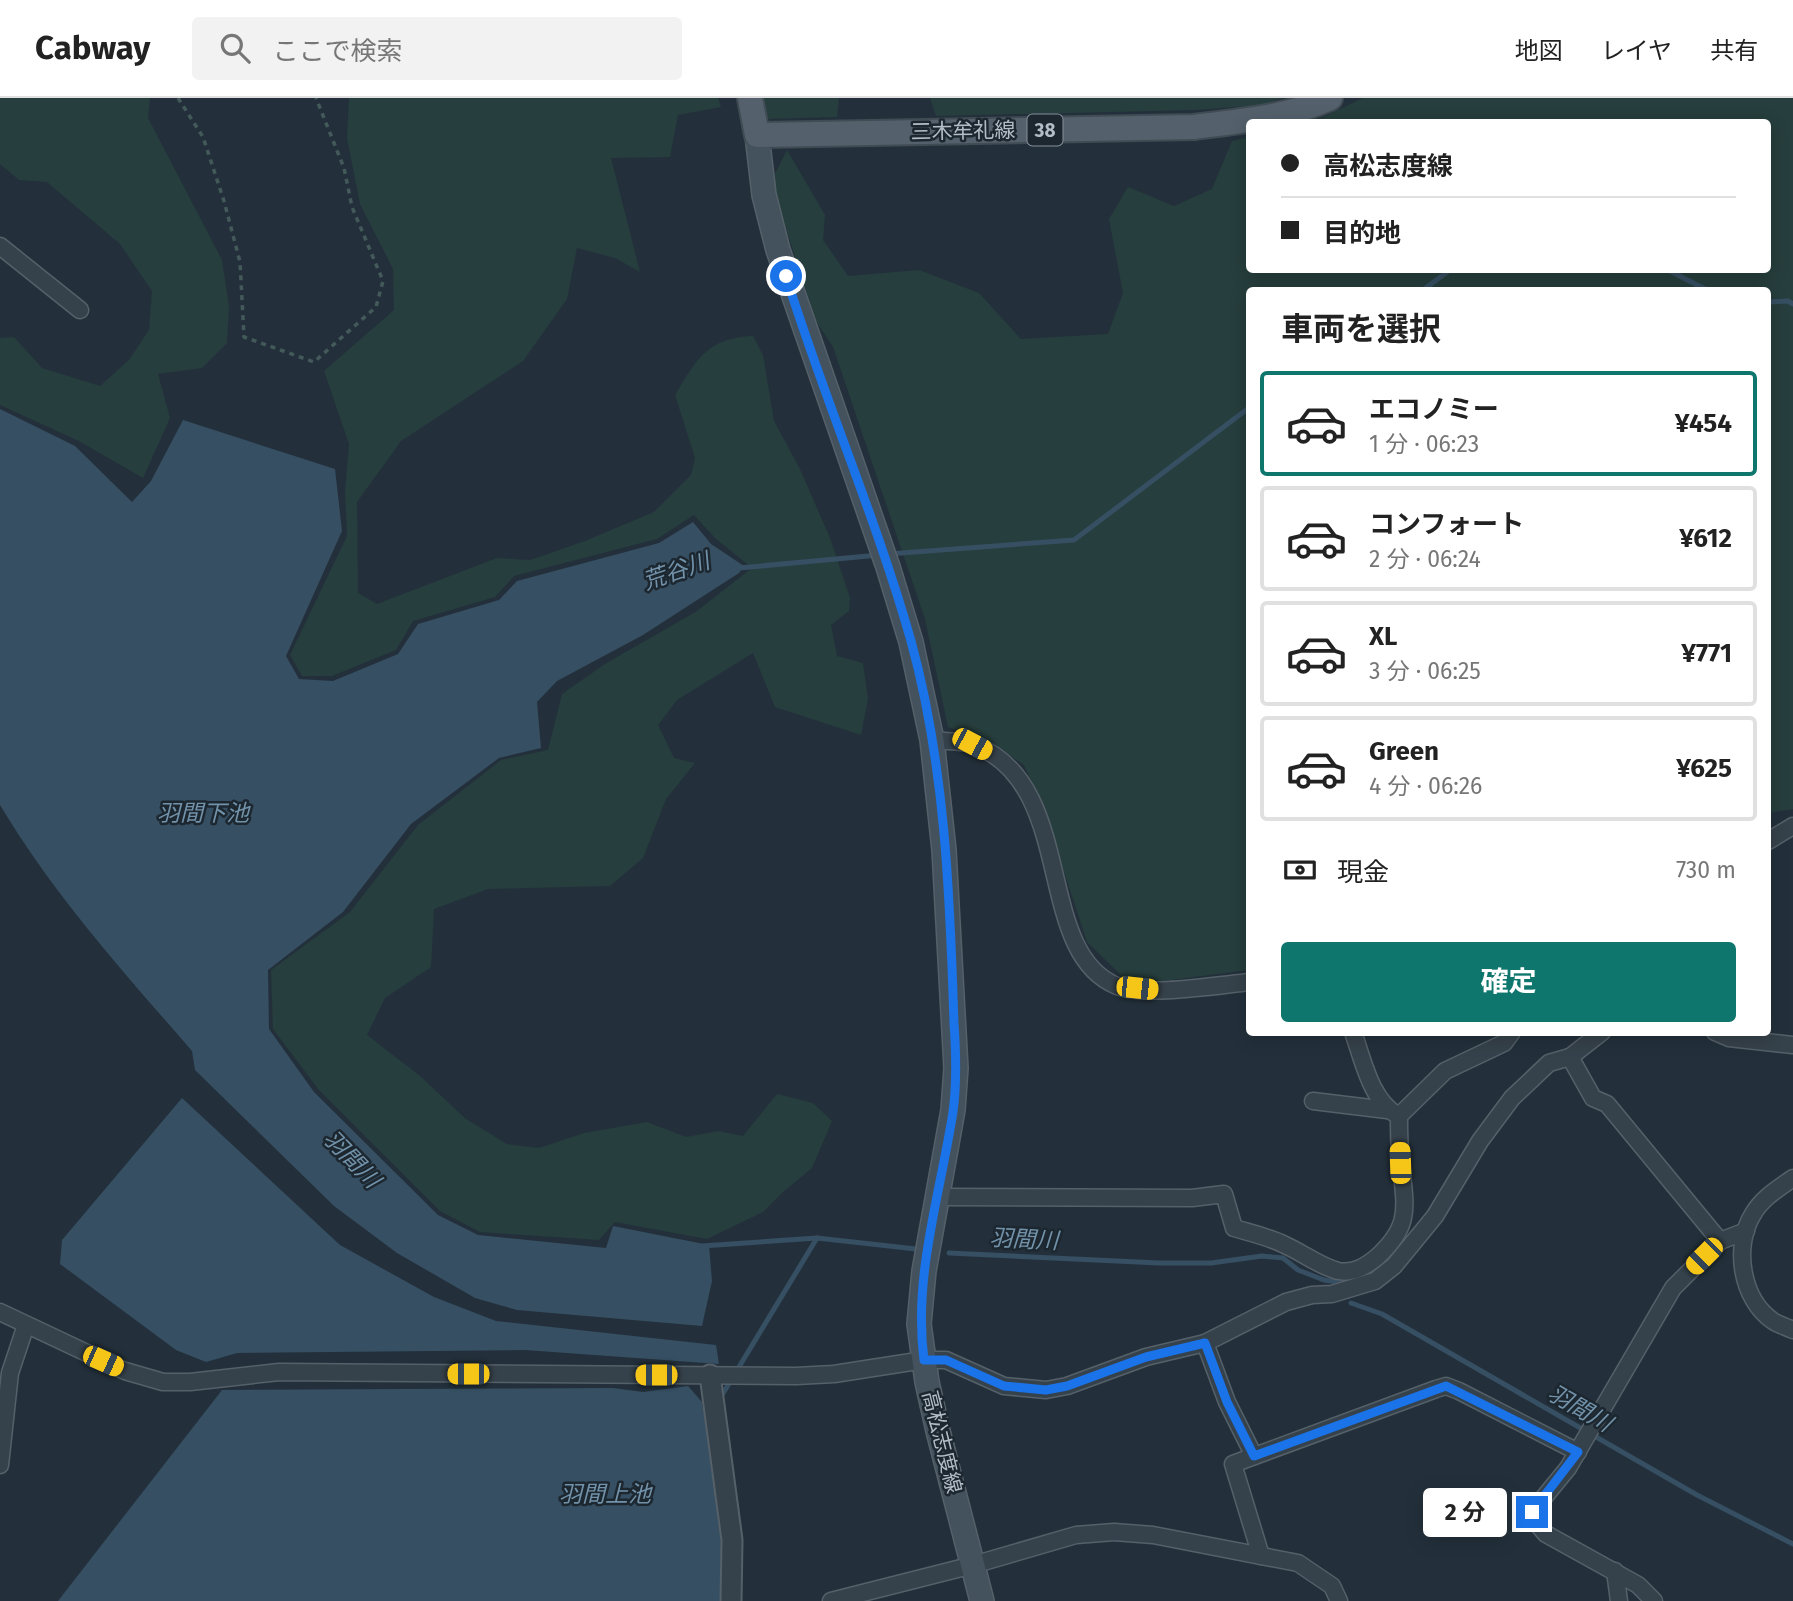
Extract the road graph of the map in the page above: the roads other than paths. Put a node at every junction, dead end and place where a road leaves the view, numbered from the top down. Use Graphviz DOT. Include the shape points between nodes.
graph roads {
  1 [pos="750,98"];
  2 [pos="1330,98"];
  3 [pos="1263,119"];
  4 [pos="1246,121"];
  5 [pos="757,135"];
  6 [pos="0,246"];
  7 [pos="80,310"];
  8 [pos="932,740"];
  9 [pos="1793,826"];
  10 [pos="1771,839"];
  11 [pos="1246,982"];
  12 [pos="1355,1036"];
  13 [pos="1509,1036"];
  14 [pos="1597,1036"];
  15 [pos="1724,1036"];
  16 [pos="1793,1045"];
  17 [pos="1570,1057"];
  18 [pos="1313,1101"];
  19 [pos="1393,1113"];
  20 [pos="1793,1178"];
  21 [pos="937,1197"];
  22 [pos="1746,1231"];
  23 [pos="1720,1241"];
  24 [pos="1354,1271"];
  25 [pos="1359,1288"];
  26 [pos="0,1312"];
  27 [pos="26,1325"];
  28 [pos="1793,1330"];
  29 [pos="1205,1343"];
  30 [pos="924,1360"];
  31 [pos="710,1375"];
  32 [pos="1578,1452"];
  33 [pos="1254,1456"];
  34 [pos="0,1465"];
  35 [pos="1261,1556"];
  36 [pos="973,1565"];
  37 [pos="1615,1571"];
  38 [pos="732,1601"];
  39 [pos="831,1601"];
  40 [pos="982,1601"];
  41 [pos="1339,1601"];
  42 [pos="1619,1601"];
  43 [pos="1654,1601"];
  1 -- 5 [label="main road"];
  2 -- 3 [label="main road, 三木牟礼線 / 38"];
  4 -- 5 [label="main road, 三木牟礼線 / 38" via="1194,127"];
  5 -- 8 [label="main road, 高松志度線" via="764,195 778,250 888,568 911,642"];
  6 -- 7 [label="street"];
  8 -- 11 [label="street" via="972,744 1004,760 1028,792 1084,963 1117,986 1157,990"];
  8 -- 21 [label="main road, 高松志度線" via="944,850 956,1068"];
  9 -- 10 [label="street"];
  12 -- 19 [label="street" via="1376,1092"];
  13 -- 19 [label="street" via="1446,1071"];
  14 -- 17 [label="street"];
  15 -- 16 [label="street"];
  17 -- 23 [label="street" via="1593,1098 1607,1104"];
  17 -- 25 [label="street" via="1549,1063 1512,1098 1435,1216 1394,1266"];
  18 -- 19 [label="street"];
  19 -- 24 [label="street" via="1406,1203 1403,1224 1393,1242 1368,1265"];
  20 -- 22 [label="street" via="1753,1213"];
  21 -- 24 [label="street" via="1192,1198 1224,1194 1234,1228 1283,1244 1339,1271"];
  21 -- 30 [label="main road, 高松志度線" via="919,1324"];
  22 -- 23 [label="street"];
  22 -- 28 [label="street" via="1741,1259 1751,1294 1773,1321"];
  23 -- 32 [label="street" via="1673,1288"];
  24 -- 25 [label="street"];
  25 -- 29 [label="street" via="1286,1303"];
  26 -- 27 [label="street"];
  27 -- 31 [label="street" via="125,1371 163,1382 279,1372"];
  27 -- 34 [label="street" via="10,1373"];
  29 -- 30 [label="street" via="1046,1390 1004,1386 946,1360"];
  29 -- 33 [label="street"];
  30 -- 31 [label="street" via="834,1374"];
  30 -- 36 [label="main road, 高松志度線"];
  31 -- 38 [label="street" via="732,1540"];
  32 -- 33 [label="street" via="1446,1386"];
  32 -- 37 [label="street" via="1532,1512 1534,1520 1546,1534"];
  33 -- 35 [label="street" via="1233,1464"];
  35 -- 36 [label="street" via="1114,1532 1076,1535"];
  35 -- 41 [label="street" via="1298,1563 1316,1573 1332,1586"];
  36 -- 39 [label="street"];
  36 -- 40 [label="main road, 高松志度線"];
  37 -- 42 [label="street"];
  37 -- 43 [label="street"];
}
